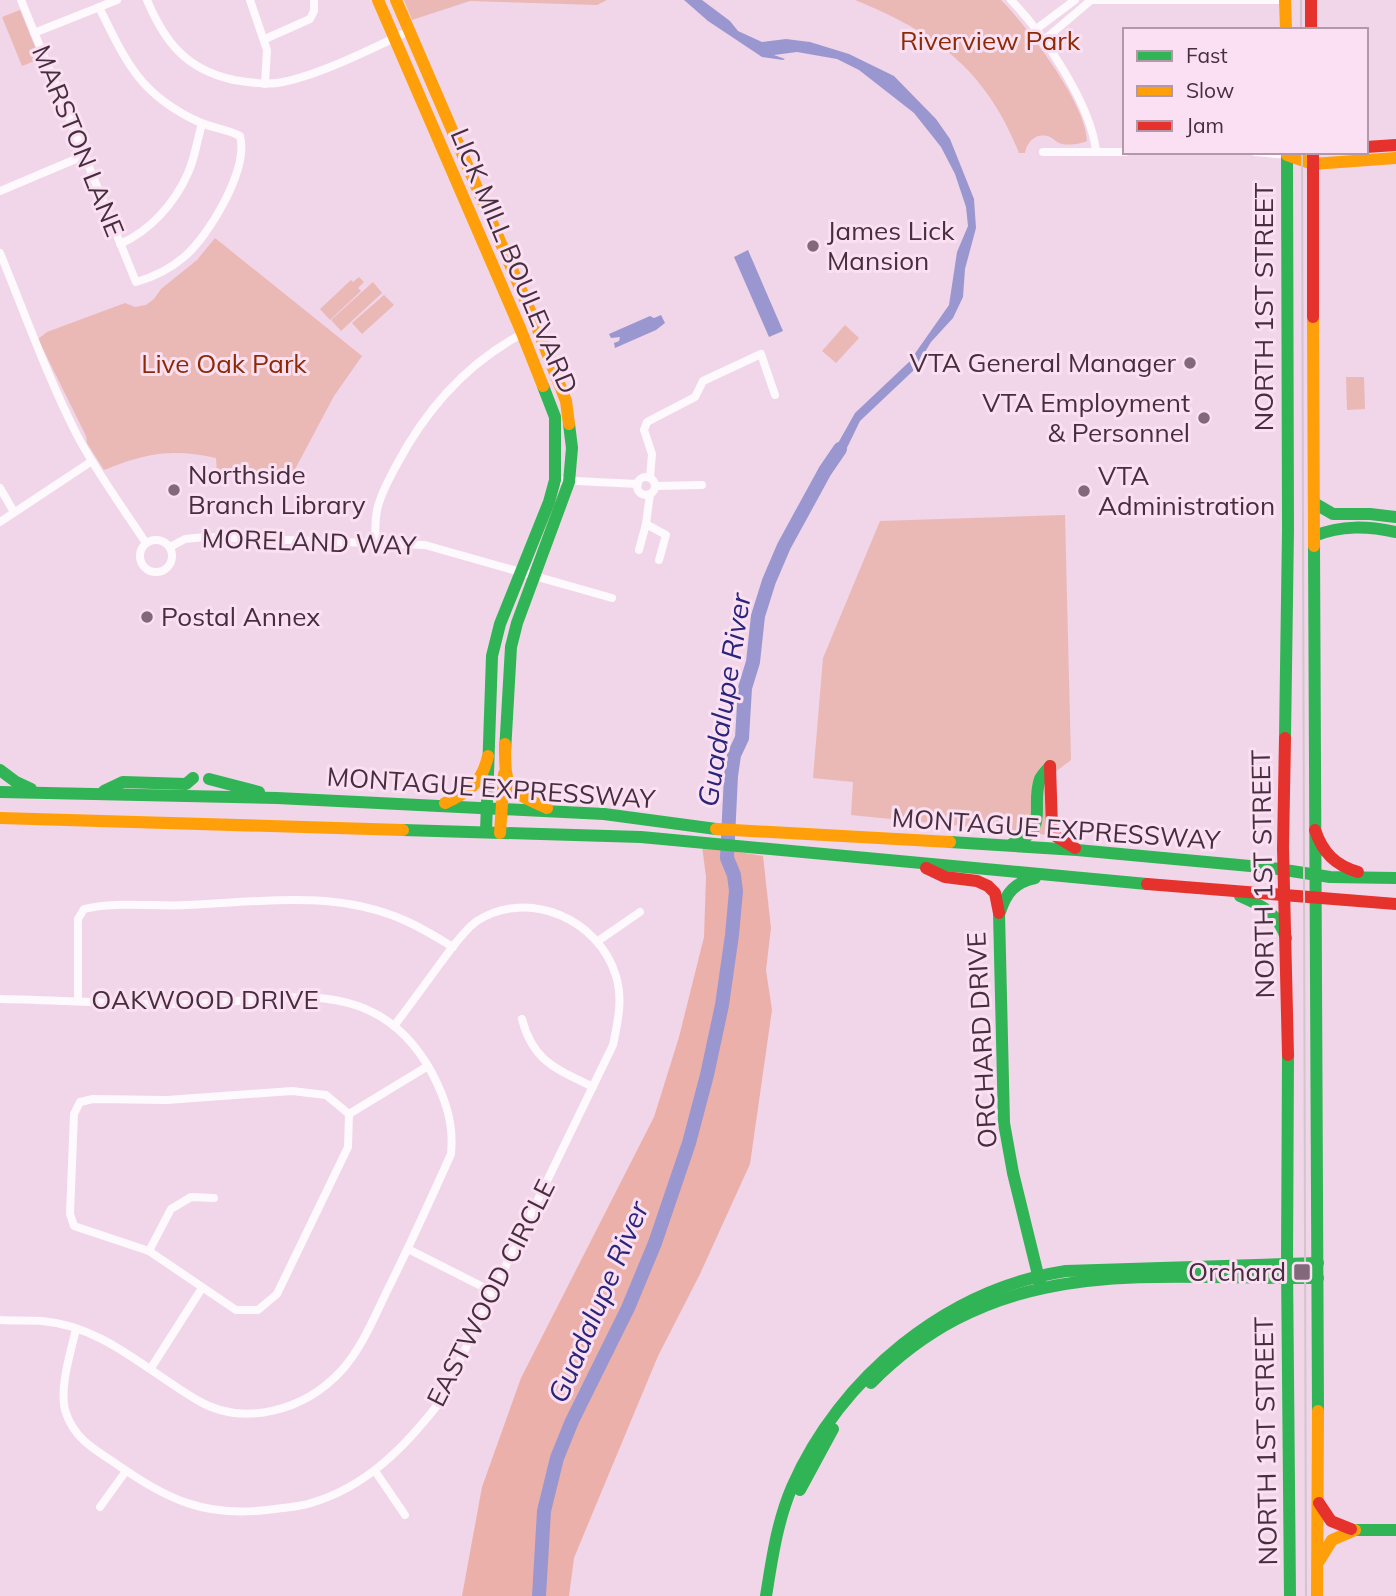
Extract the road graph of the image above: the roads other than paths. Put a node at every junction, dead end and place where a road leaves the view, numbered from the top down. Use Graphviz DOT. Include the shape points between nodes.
graph roads {
  1 [pos="21,0"];
  2 [pos="117,0"];
  3 [pos="146,0"];
  4 [pos="250,0"];
  5 [pos="314,0"];
  6 [pos="378,0"];
  7 [pos="396,0"];
  8 [pos="1011,0"];
  9 [pos="1075,0"];
  10 [pos="1090,0"];
  11 [pos="1285,0"];
  12 [pos="1311,0"];
  13 [pos="99,7"];
  14 [pos="1286,28"];
  15 [pos="1311,28"];
  16 [pos="1035,30"];
  17 [pos="409,32"];
  18 [pos="34,33"];
  19 [pos="393,38"];
  20 [pos="265,39"];
  21 [pos="1044,40"];
  22 [pos="265,84"];
  23 [pos="202,124"];
  24 [pos="1396,145"];
  25 [pos="1368,147"];
  26 [pos="1096,151"];
  27 [pos="1043,152"];
  28 [pos="1123,152"];
  29 [pos="1287,154"];
  30 [pos="1292,154"];
  31 [pos="83,156"];
  32 [pos="1313,158"];
  33 [pos="1396,158"];
  34 [pos="0,191"];
  35 [pos="120,244"];
  36 [pos="0,253"];
  37 [pos="522,334"];
  38 [pos="775,395"];
  39 [pos="92,461"];
  40 [pos="555,480"];
  41 [pos="569,482"];
  42 [pos="638,484"];
  43 [pos="702,485"];
  44 [pos="651,486"];
  45 [pos="0,488"];
  46 [pos="1314,503"];
  47 [pos="14,512"];
  48 [pos="1396,517"];
  49 [pos="0,522"];
  50 [pos="646,524"];
  51 [pos="1396,532"];
  52 [pos="1314,536"];
  53 [pos="146,543"];
  54 [pos="376,543"];
  55 [pos="170,547"];
  56 [pos="639,550"];
  57 [pos="659,560"];
  58 [pos="520,572"];
  59 [pos="534,577"];
  60 [pos="612,598"];
  61 [pos="505,744"];
  62 [pos="488,756"];
  63 [pos="0,770"];
  64 [pos="193,778"];
  65 [pos="209,779"];
  66 [pos="0,792"];
  67 [pos="38,792"];
  68 [pos="100,793"];
  69 [pos="277,798"];
  70 [pos="439,805"];
  71 [pos="487,807"];
  72 [pos="502,809"];
  73 [pos="555,811"];
  74 [pos="0,818"];
  75 [pos="1315,830"];
  76 [pos="486,832"];
  77 [pos="500,833"];
  78 [pos="1009,845"];
  79 [pos="1077,849"];
  80 [pos="912,862"];
  81 [pos="1284,870"];
  82 [pos="1316,875"];
  83 [pos="1045,876"];
  84 [pos="1376,877"];
  85 [pos="1396,878"];
  86 [pos="1229,891"];
  87 [pos="1285,896"];
  88 [pos="1316,899"];
  89 [pos="1396,904"];
  90 [pos="640,912"];
  91 [pos="999,913"];
  92 [pos="1286,938"];
  93 [pos="598,941"];
  94 [pos="453,947"];
  95 [pos="0,999"];
  96 [pos="78,1001"];
  97 [pos="522,1020"];
  98 [pos="394,1026"];
  99 [pos="428,1066"];
  100 [pos="593,1087"];
  101 [pos="349,1114"];
  102 [pos="214,1198"];
  103 [pos="408,1249"];
  104 [pos="149,1251"];
  105 [pos="1318,1263"];
  106 [pos="1287,1271"];
  107 [pos="1318,1278"];
  108 [pos="1040,1281"];
  109 [pos="202,1288"];
  110 [pos="493,1292"];
  111 [pos="0,1320"];
  112 [pos="76,1329"];
  113 [pos="150,1368"];
  114 [pos="126,1471"];
  115 [pos="375,1471"];
  116 [pos="1317,1497"];
  117 [pos="100,1507"];
  118 [pos="405,1515"];
  119 [pos="1355,1530"];
  120 [pos="1396,1530"];
  121 [pos="774,1562"];
  122 [pos="1317,1568"];
  123 [pos="766,1596"];
  124 [pos="774,1596"];
  125 [pos="1290,1596"];
  126 [pos="1317,1596"];
  1 -- 18 [label="street, MARSTON LANE"];
  2 -- 13 [label="street"];
  3 -- 22 [label="street" via="176,50 193,65 209,74"];
  4 -- 20 [label="street"];
  5 -- 20 [label="street" via="310,19"];
  6 -- 19 [label="main road, LICK MILL BOULEVARD"];
  7 -- 17 [label="main road, LICK MILL BOULEVARD"];
  8 -- 16 [label="street"];
  9 -- 16 [label="street"];
  10 -- 11 [label="street"];
  10 -- 21 [label="street"];
  11 -- 14 [label="main road"];
  12 -- 15 [label="main road"];
  13 -- 18 [label="street"];
  13 -- 23 [label="street" via="138,79 164,103"];
  16 -- 21 [label="street"];
  17 -- 19 [label="street"];
  17 -- 41 [label="main road, LICK MILL BOULEVARD" via="566,401 572,447"];
  18 -- 31 [label="street, MARSTON LANE"];
  19 -- 22 [label="street" via="295,78"];
  19 -- 37 [label="main road, LICK MILL BOULEVARD"];
  20 -- 22 [label="street"];
  21 -- 26 [label="street" via="1091,126"];
  23 -- 35 [label="street" via="189,172 163,213 136,237"];
  23 -- 35 [label="street, MARSTON LANE" via="240,136 242,151 210,226 184,257 158,275 136,282"];
  24 -- 25 [label="main road"];
  26 -- 27 [label="street"];
  26 -- 28 [label="street"];
  29 -- 81 [label="main road, NORTH 1ST STREET"];
  30 -- 32 [label="main road"];
  31 -- 34 [label="street"];
  31 -- 35 [label="street, MARSTON LANE"];
  32 -- 33 [label="main road"];
  32 -- 46 [label="main road, NORTH 1ST STREET"];
  36 -- 39 [label="street" via="57,393"];
  37 -- 40 [label="main road, LICK MILL BOULEVARD" via="554,409"];
  37 -- 54 [label="street" via="482,360 422,422 379,502"];
  38 -- 44 [label="street" via="761,354 703,381 695,397 646,422"];
  39 -- 47 [label="street"];
  39 -- 53 [label="street"];
  40 -- 41 [label="street"];
  40 -- 58 [label="main road, LICK MILL BOULEVARD"];
  41 -- 42 [label="street"];
  41 -- 59 [label="main road, LICK MILL BOULEVARD"];
  42 -- 44 [label="street" via="641,479"];
  42 -- 44 [label="street" via="640,492"];
  43 -- 44 [label="street"];
  44 -- 50 [label="street"];
  45 -- 47 [label="street"];
  46 -- 48 [label="main road" via="1334,514"];
  46 -- 52 [label="main road, NORTH 1ST STREET"];
  47 -- 49 [label="street"];
  50 -- 56 [label="street"];
  50 -- 57 [label="street" via="666,535"];
  51 -- 52 [label="main road" via="1345,526"];
  52 -- 75 [label="main road, NORTH 1ST STREET"];
  53 -- 55 [label="street" via="157,540"];
  53 -- 55 [label="street" via="140,554 150,571 162,571 169,565"];
  54 -- 55 [label="street, MORELAND WAY" via="205,537 185,539"];
  54 -- 58 [label="street, MORELAND WAY" via="425,545"];
  58 -- 59 [label="street, MORELAND WAY"];
  58 -- 62 [label="main road, LICK MILL BOULEVARD" via="492,656"];
  59 -- 60 [label="street, MORELAND WAY"];
  59 -- 61 [label="main road, LICK MILL BOULEVARD" via="511,647"];
  61 -- 72 [label="main road, LICK MILL BOULEVARD"];
  61 -- 73 [label="main road" via="505,781 512,791"];
  62 -- 70 [label="main road" via="475,787"];
  62 -- 71 [label="main road, LICK MILL BOULEVARD"];
  63 -- 67 [label="main road"];
  64 -- 68 [label="main road" via="186,784 123,782"];
  65 -- 69 [label="main road"];
  66 -- 67 [label="main road, MONTAGUE EXPRESSWAY"];
  67 -- 68 [label="main road, MONTAGUE EXPRESSWAY"];
  68 -- 69 [label="main road, MONTAGUE EXPRESSWAY"];
  69 -- 70 [label="main road, MONTAGUE EXPRESSWAY"];
  70 -- 71 [label="main road, MONTAGUE EXPRESSWAY"];
  71 -- 72 [label="main road, MONTAGUE EXPRESSWAY"];
  71 -- 76 [label="main road, LICK MILL BOULEVARD"];
  72 -- 73 [label="main road, MONTAGUE EXPRESSWAY"];
  72 -- 77 [label="main road, LICK MILL BOULEVARD"];
  73 -- 78 [label="main road, MONTAGUE EXPRESSWAY" via="649,818 706,828"];
  74 -- 76 [label="main road, MONTAGUE EXPRESSWAY"];
  75 -- 82 [label="main road, NORTH 1ST STREET"];
  75 -- 84 [label="main road" via="1333,862"];
  76 -- 77 [label="main road, MONTAGUE EXPRESSWAY"];
  77 -- 80 [label="main road, MONTAGUE EXPRESSWAY" via="641,837"];
  78 -- 79 [label="main road, MONTAGUE EXPRESSWAY"];
  78 -- 79 [label="main road" via="1034,830 1040,778 1050,766 1052,828 1057,837"];
  79 -- 81 [label="main road, MONTAGUE EXPRESSWAY"];
  80 -- 83 [label="main road, MONTAGUE EXPRESSWAY"];
  80 -- 91 [label="main road" via="945,877 988,886 995,893"];
  81 -- 82 [label="main road, MONTAGUE EXPRESSWAY"];
  81 -- 87 [label="main road, NORTH 1ST STREET"];
  82 -- 84 [label="main road, MONTAGUE EXPRESSWAY"];
  82 -- 88 [label="main road, NORTH 1ST STREET"];
  83 -- 86 [label="main road, MONTAGUE EXPRESSWAY"];
  83 -- 91 [label="main road" via="1012,887"];
  84 -- 85 [label="main road, MONTAGUE EXPRESSWAY"];
  86 -- 87 [label="main road, MONTAGUE EXPRESSWAY"];
  86 -- 92 [label="main road" via="1274,912"];
  87 -- 88 [label="main road, MONTAGUE EXPRESSWAY"];
  87 -- 92 [label="main road, NORTH 1ST STREET"];
  88 -- 89 [label="main road, MONTAGUE EXPRESSWAY"];
  88 -- 105 [label="main road, NORTH 1ST STREET"];
  90 -- 93 [label="street"];
  91 -- 108 [label="main road, ORCHARD DRIVE" via="1004,1124"];
  92 -- 106 [label="main road, NORTH 1ST STREET"];
  93 -- 94 [label="street, EASTWOOD CIRCLE" via="573,921 522,907 502,909 475,922"];
  93 -- 100 [label="street, EASTWOOD CIRCLE" via="616,976 621,1010 613,1045"];
  94 -- 96 [label="street" via="407,921 355,904 285,898 98,905 84,909 78,919"];
  94 -- 98 [label="street, EASTWOOD CIRCLE"];
  95 -- 96 [label="street, OAKWOOD DRIVE"];
  96 -- 98 [label="street, OAKWOOD DRIVE" via="191,1004 292,996 340,1000"];
  97 -- 100 [label="street" via="542,1059"];
  98 -- 99 [label="street, OAKWOOD DRIVE"];
  99 -- 101 [label="street"];
  99 -- 103 [label="street, OAKWOOD DRIVE" via="449,1112 451,1154"];
  100 -- 110 [label="street, EASTWOOD CIRCLE"];
  101 -- 104 [label="street" via="326,1095 292,1091 80,1102 74,1114 70,1214 74,1226"];
  101 -- 109 [label="street" via="348,1147 277,1294 258,1310 236,1310"];
  102 -- 104 [label="street" via="191,1197 171,1209"];
  103 -- 110 [label="street"];
  103 -- 113 [label="street, OAKWOOD DRIVE" via="363,1341 341,1371 292,1405 266,1413 216,1411"];
  104 -- 109 [label="street"];
  105 -- 106 [label="main road"];
  105 -- 107 [label="main road, NORTH 1ST STREET"];
  106 -- 107 [label="main road"];
  106 -- 108 [label="main road" via="1141,1273"];
  106 -- 125 [label="main road, NORTH 1ST STREET"];
  107 -- 116 [label="main road, NORTH 1ST STREET"];
  108 -- 121 [label="main road" via="958,1312 896,1347 806,1458 778,1527"];
  109 -- 113 [label="street"];
  110 -- 115 [label="street, EASTWOOD CIRCLE" via="439,1403 410,1440"];
  111 -- 112 [label="street, OAKWOOD DRIVE" via="44,1321"];
  112 -- 113 [label="street, OAKWOOD DRIVE" via="103,1339"];
  112 -- 114 [label="street, EASTWOOD CIRCLE" via="64,1410 83,1441"];
  114 -- 115 [label="street, EASTWOOD CIRCLE" via="174,1500 244,1514 311,1504"];
  114 -- 117 [label="street"];
  115 -- 118 [label="street"];
  116 -- 119 [label="main road" via="1332,1524"];
  116 -- 122 [label="main road, NORTH 1ST STREET"];
  119 -- 120 [label="main road"];
  119 -- 122 [label="main road" via="1328,1542"];
  121 -- 123 [label="main road"];
  121 -- 124 [label="main road"];
  122 -- 126 [label="main road, NORTH 1ST STREET"];
}
